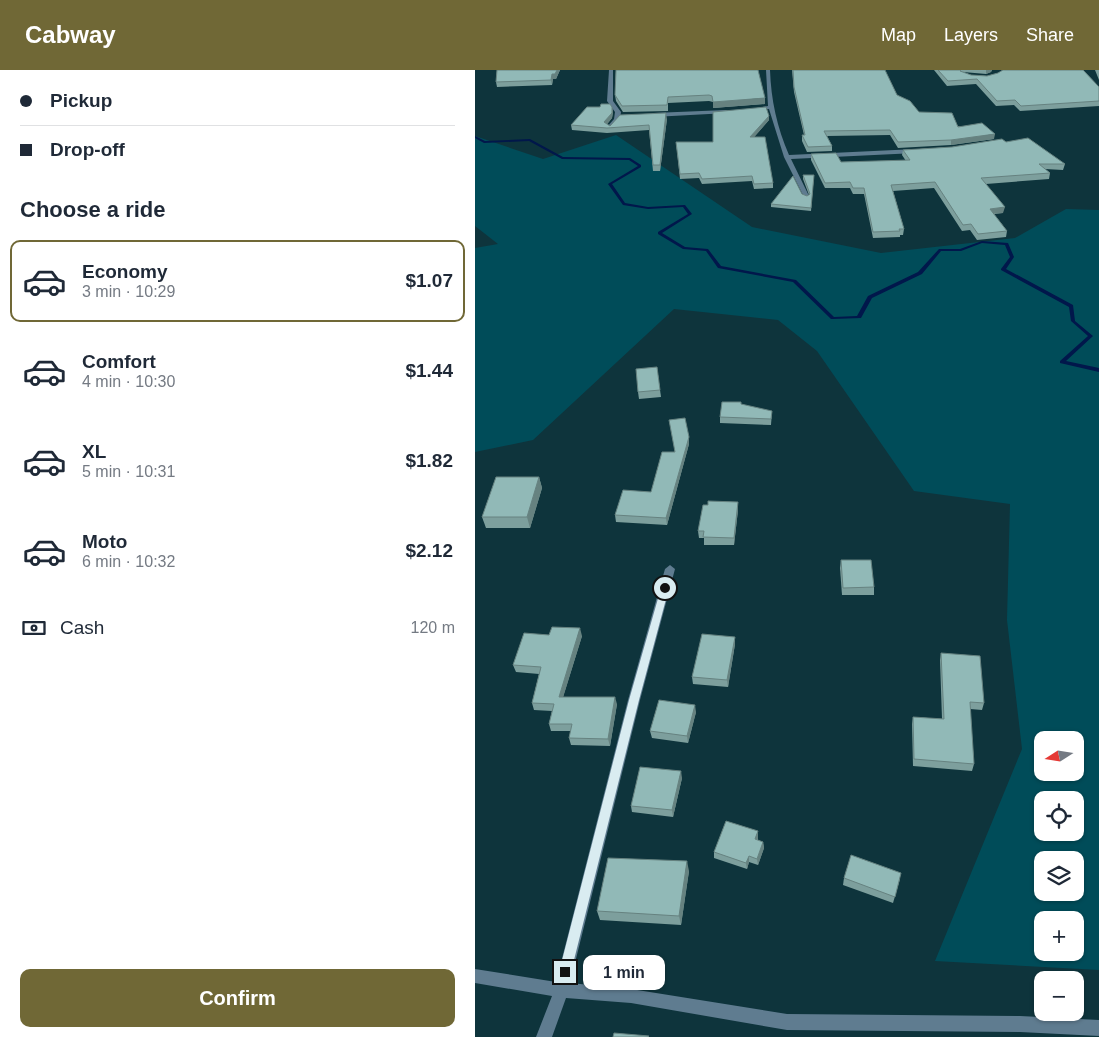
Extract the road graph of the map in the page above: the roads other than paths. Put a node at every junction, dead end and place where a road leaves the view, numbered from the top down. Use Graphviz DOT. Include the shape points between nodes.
graph roads {
  1 [pos="611,70"];
  2 [pos="768,70"];
  3 [pos="772,107"];
  4 [pos="743,110"];
  5 [pos="735,111"];
  6 [pos="645,115"];
  7 [pos="617,116"];
  8 [pos="627,116"];
  9 [pos="610,127"];
  10 [pos="924,150"];
  11 [pos="787,157"];
  12 [pos="806,196"];
  13 [pos="670,569"];
  14 [pos="475,976"];
  15 [pos="561,990"];
  16 [pos="1099,1028"];
  17 [pos="544,1037"];
  1 -- 7 [label="street" via="610,101 618,112"];
  2 -- 3 [label="street"];
  3 -- 4 [label="street"];
  3 -- 11 [label="street" via="778,137"];
  5 -- 6 [label="street"];
  7 -- 8 [label="street"];
  7 -- 9 [label="street"];
  10 -- 11 [label="street"];
  11 -- 12 [label="street"];
  13 -- 15 [label="street"];
  14 -- 15 [label="street"];
  15 -- 16 [label="street" via="631,996 787,1022"];
  15 -- 17 [label="street"];
}
